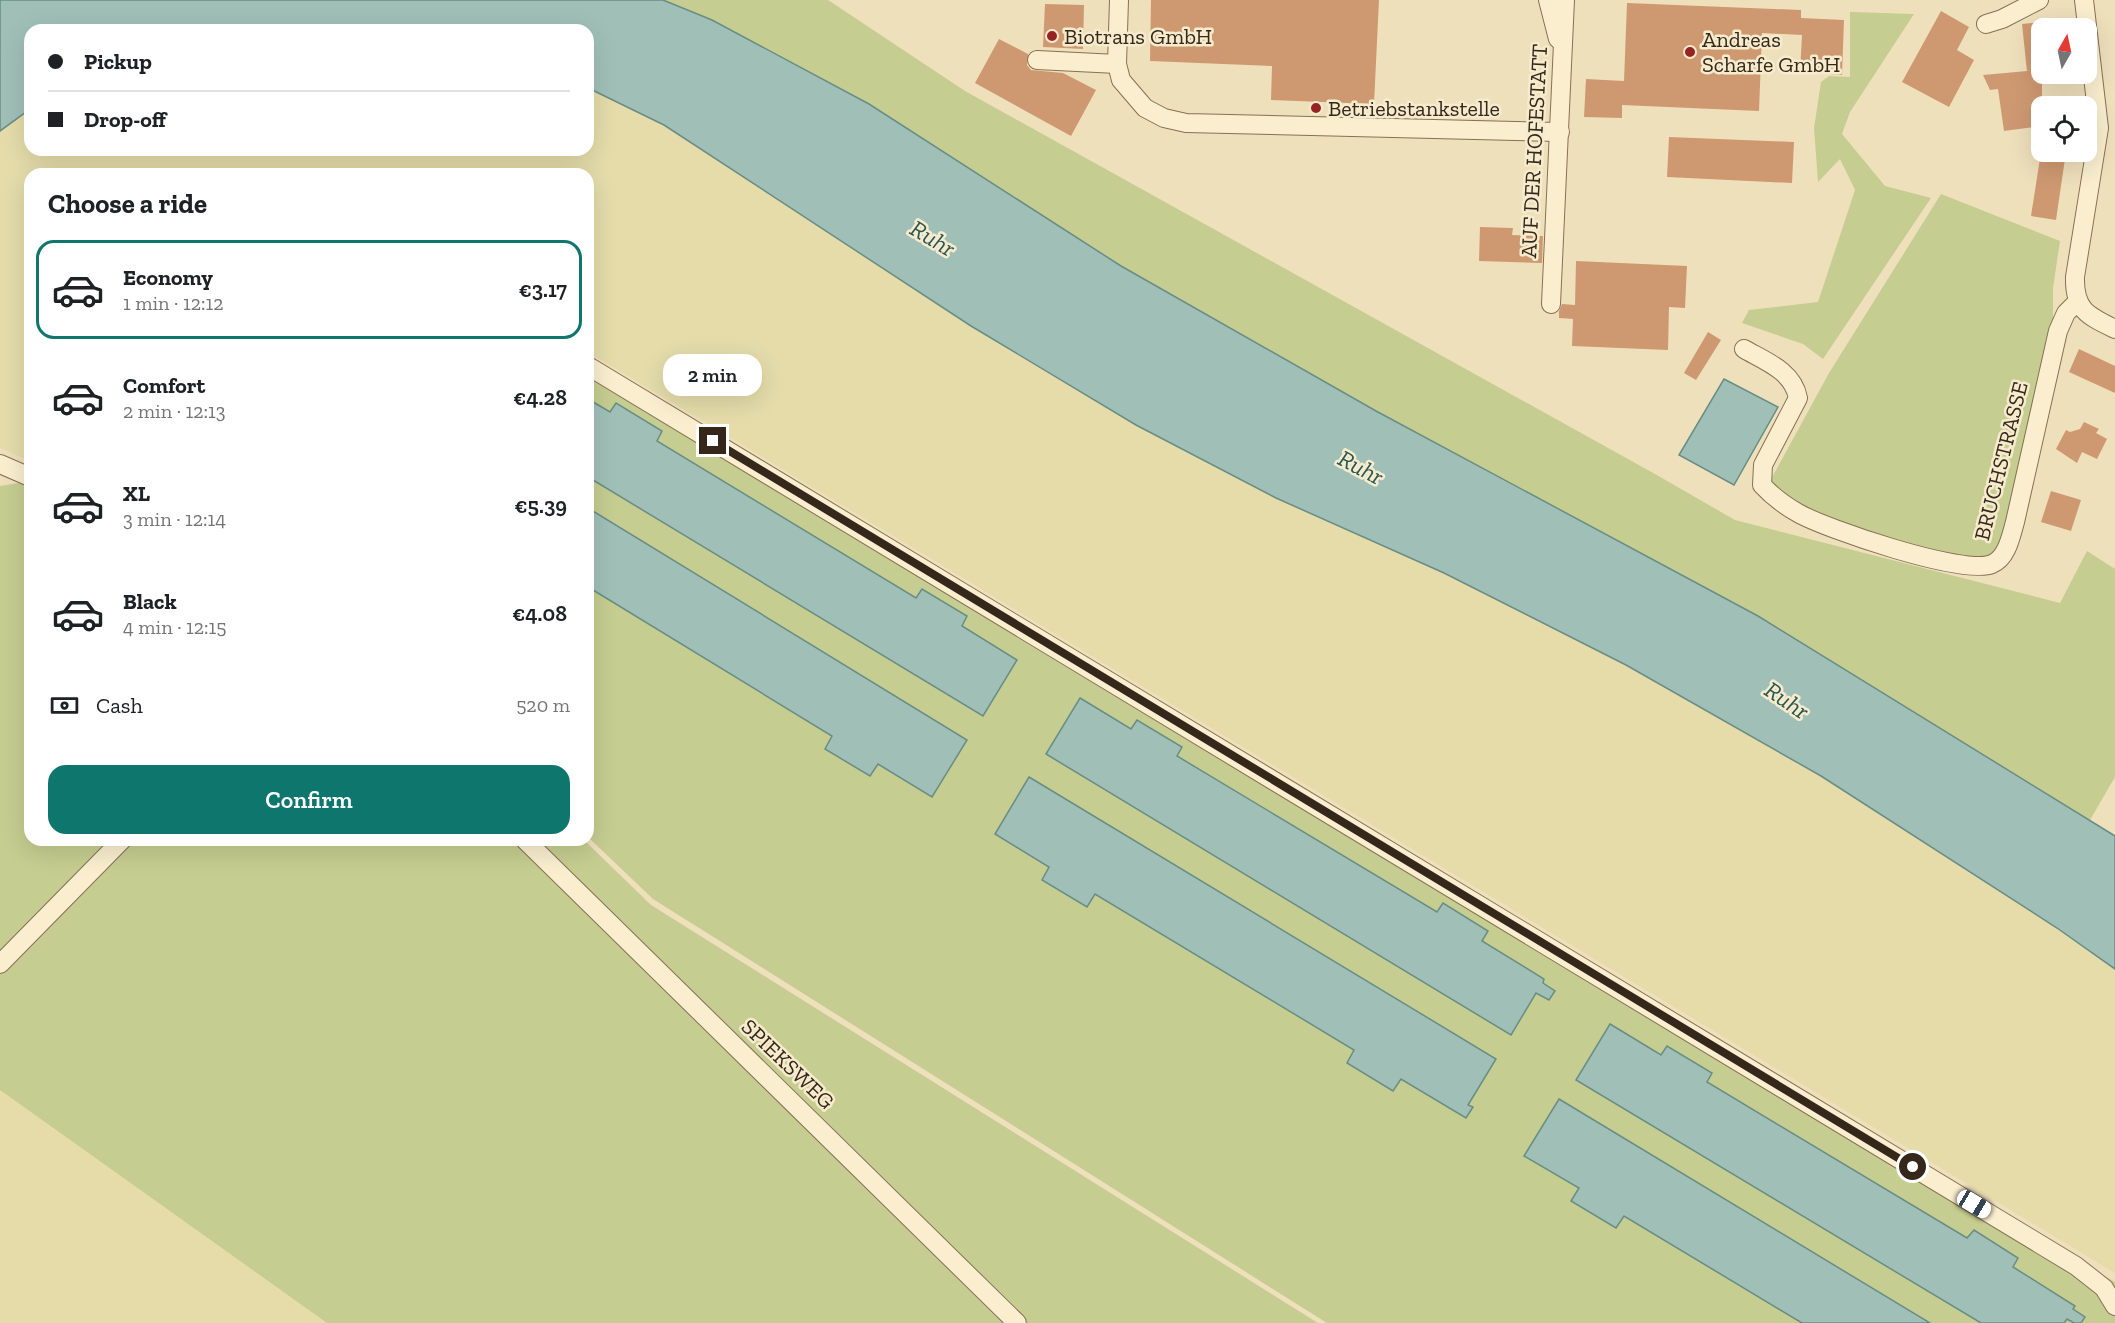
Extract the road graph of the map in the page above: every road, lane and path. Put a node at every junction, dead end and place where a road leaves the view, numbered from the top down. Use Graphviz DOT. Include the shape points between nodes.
graph roads {
  1 [pos="1119,0"];
  2 [pos="1548,0"];
  3 [pos="1558,0"];
  4 [pos="1565,0"];
  5 [pos="2039,0"];
  6 [pos="2084,0"];
  7 [pos="1564,21"];
  8 [pos="1986,24"];
  9 [pos="1563,59"];
  10 [pos="1037,60"];
  11 [pos="1117,64"];
  12 [pos="2107,116"];
  13 [pos="1560,132"];
  14 [pos="2077,302"];
  15 [pos="1551,304"];
  16 [pos="2115,330"];
  17 [pos="1744,349"];
  18 [pos="594,370"];
  19 [pos="0,464"];
  20 [pos="24,474"];
  21 [pos="116,846"];
  22 [pos="531,846"];
  23 [pos="0,964"];
  24 [pos="2115,1306"];
  25 [pos="1017,1323"];
  1 -- 11 [label="street"];
  2 -- 9 [label="street"];
  3 -- 7 [label="street"];
  4 -- 7 [label="street, AUF DER HOFESTATT"];
  5 -- 8 [label="street"];
  6 -- 12 [label="street"];
  7 -- 9 [label="street, AUF DER HOFESTATT"];
  9 -- 13 [label="street, AUF DER HOFESTATT"];
  10 -- 11 [label="street"];
  11 -- 13 [label="street" via="1121,80 1145,108 1186,123"];
  12 -- 14 [label="street" via="2094,165 2075,277"];
  13 -- 15 [label="street, AUF DER HOFESTATT"];
  14 -- 16 [label="street"];
  14 -- 17 [label="street, BRUCHSTRASSE" via="2066,313 2058,331 2006,550 1991,565 1961,564 1848,535 1775,499 1762,485 1763,465 1798,398 1797,390 1781,369"];
  18 -- 24 [label="street" via="2076,1266 2104,1288"];
  19 -- 20 [label="street"];
  21 -- 23 [label="street"];
  22 -- 25 [label="street, SPIEKSWEG"];
}
